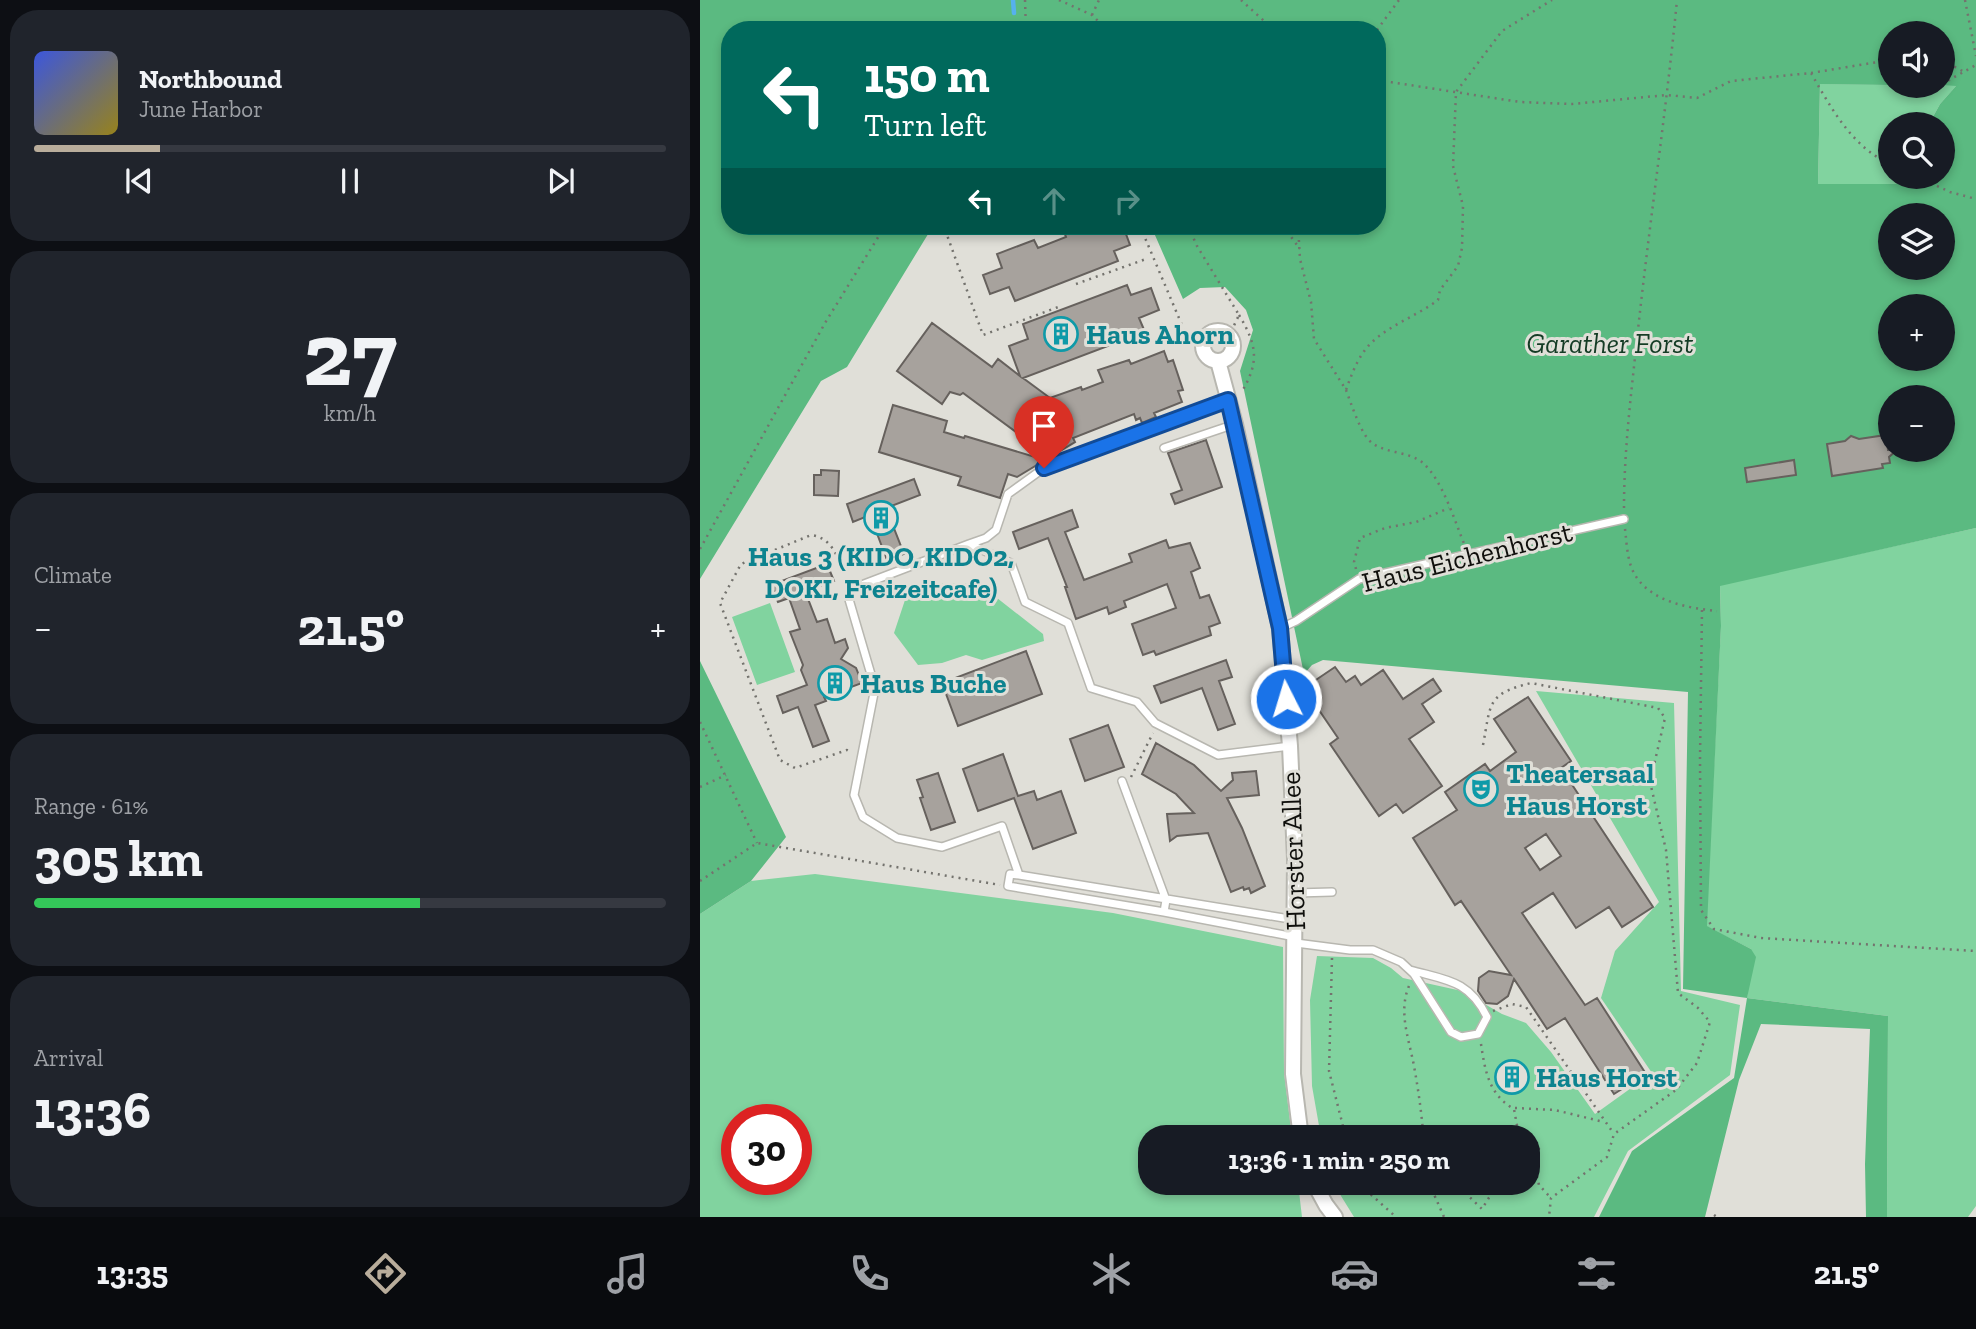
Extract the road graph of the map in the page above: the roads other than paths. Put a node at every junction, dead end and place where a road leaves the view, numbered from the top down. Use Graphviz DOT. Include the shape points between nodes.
graph roads {
  1 [pos="1218,361"];
  2 [pos="1228,400"];
  3 [pos="1235,424"];
  4 [pos="1164,448"];
  5 [pos="1624,519"];
  6 [pos="970,544"];
  7 [pos="1280,628"];
  8 [pos="1290,746"];
  9 [pos="1122,781"];
  10 [pos="1019,875"];
  11 [pos="1332,892"];
  12 [pos="1296,893"];
  13 [pos="1166,900"];
  14 [pos="1164,912"];
  15 [pos="1296,920"];
  16 [pos="1296,940"];
  17 [pos="1412,972"];
  18 [pos="1299,1125"];
  19 [pos="1320,1195"];
  20 [pos="1335,1217"];
  1 -- 1 [label="street" via="1233,350 1229,336 1220,331 1211,333 1203,350"];
  1 -- 2 [label="street, Horster Allee"];
  2 -- 3 [label="street, Horster Allee"];
  2 -- 6 [label="lane" via="1044,468 1008,494 996,530"];
  3 -- 4 [label="lane"];
  3 -- 7 [label="street, Horster Allee"];
  5 -- 7 [label="lane, Haus Eichenhorst" via="1359,579"];
  6 -- 8 [label="lane" via="1011,563 1025,602 1068,623 1091,688 1137,702 1157,724 1218,755"];
  6 -- 10 [label="lane" via="851,589 848,596 874,688 854,795 863,817 897,838 942,847 1002,826"];
  7 -- 8 [label="street, Horster Allee"];
  8 -- 12 [label="street, Horster Allee"];
  9 -- 13 [label="lane"];
  10 -- 13 [label="lane"];
  10 -- 14 [label="lane" via="1010,874 1009,886"];
  11 -- 12 [label="lane"];
  12 -- 15 [label="street, Horster Allee"];
  13 -- 14 [label="lane"];
  13 -- 15 [label="lane"];
  14 -- 16 [label="lane"];
  15 -- 16 [label="street, Horster Allee"];
  16 -- 17 [label="lane" via="1373,950"];
  16 -- 18 [label="street, Horster Allee" via="1293,1074"];
  17 -- 17 [label="lane" via="1451,1032 1461,1037 1478,1034 1486,1013 1461,984"];
  19 -- 20 [label="street"];
}
